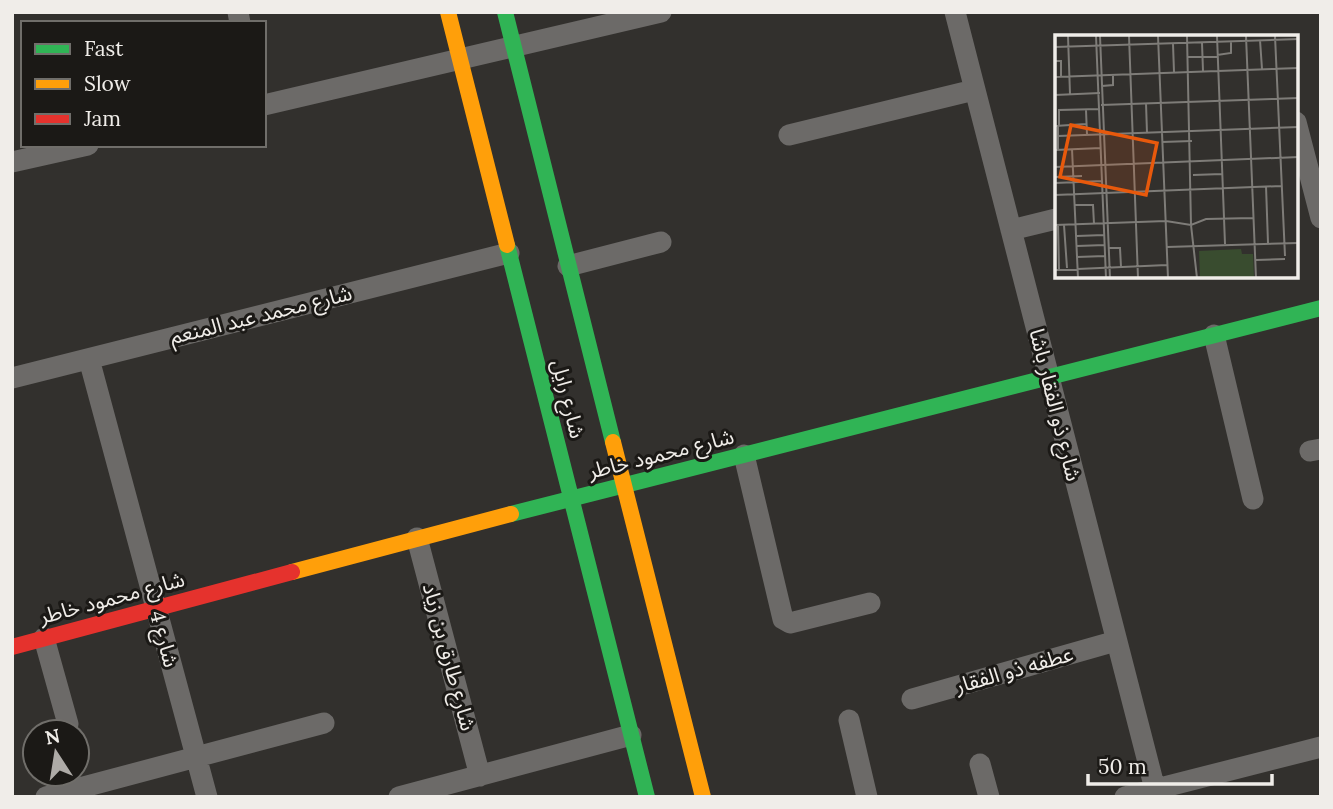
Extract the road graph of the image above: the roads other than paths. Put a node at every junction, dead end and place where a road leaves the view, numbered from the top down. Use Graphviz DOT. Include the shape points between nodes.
graph roads {
  1 [pos="448,12"];
  2 [pos="505,12"];
  3 [pos="661,12"];
  4 [pos="955,12"];
  5 [pos="514,48"];
  6 [pos="460,60"];
  7 [pos="974,90"];
  8 [pos="266,105"];
  9 [pos="1298,130"];
  10 [pos="789,135"];
  11 [pos="79,147"];
  12 [pos="12,162"];
  13 [pos="1321,218"];
  14 [pos="1055,219"];
  15 [pos="1011,230"];
  16 [pos="661,242"];
  17 [pos="509,253"];
  18 [pos="568,266"];
  19 [pos="1321,308"];
  20 [pos="1214,335"];
  21 [pos="89,359"];
  22 [pos="12,378"];
  23 [pos="1049,378"];
  24 [pos="744,455"];
  25 [pos="623,486"];
  26 [pos="572,499"];
  27 [pos="1253,499"];
  28 [pos="417,538"];
  29 [pos="870,603"];
  30 [pos="156,607"];
  31 [pos="44,638"];
  32 [pos="1116,641"];
  33 [pos="12,647"];
  34 [pos="912,699"];
  35 [pos="66,718"];
  36 [pos="849,720"];
  37 [pos="324,723"];
  38 [pos="631,734"];
  39 [pos="1321,747"];
  40 [pos="196,757"];
  41 [pos="981,764"];
  42 [pos="480,776"];
  43 [pos="1156,793"];
  44 [pos="46,797"];
  45 [pos="207,797"];
  46 [pos="399,797"];
  47 [pos="647,797"];
  48 [pos="703,797"];
  49 [pos="867,797"];
  50 [pos="989,797"];
  51 [pos="1125,797"];
  1 -- 6 [label="street, شارع رايل"];
  2 -- 5 [label="street, شارع رايل"];
  3 -- 5 [label="street"];
  4 -- 7 [label="street, شارع ذو الفقار باشا"];
  5 -- 6 [label="street"];
  5 -- 18 [label="street, شارع رايل"];
  6 -- 8 [label="street"];
  6 -- 17 [label="street, شارع رايل"];
  7 -- 10 [label="street"];
  7 -- 15 [label="street, شارع ذو الفقار باشا"];
  9 -- 13 [label="street"];
  11 -- 12 [label="street"];
  14 -- 15 [label="street"];
  15 -- 23 [label="street, شارع ذو الفقار باشا"];
  16 -- 18 [label="street"];
  17 -- 21 [label="street, شارع محمد عبد المنعم"];
  17 -- 26 [label="street, شارع رايل"];
  18 -- 25 [label="street, شارع رايل"];
  19 -- 20 [label="street, شارع محمود خاطر"];
  20 -- 23 [label="street, شارع محمود خاطر"];
  20 -- 27 [label="street"];
  21 -- 22 [label="street, شارع محمد عبد المنعم"];
  21 -- 30 [label="street, شارع 4"];
  23 -- 24 [label="street, شارع محمود خاطر"];
  23 -- 32 [label="street, شارع ذو الفقار باشا"];
  24 -- 25 [label="street, شارع محمود خاطر"];
  24 -- 29 [label="street" via="783,619 790,623"];
  25 -- 26 [label="street, شارع محمود خاطر"];
  25 -- 48 [label="street, شارع رايل"];
  26 -- 28 [label="street, شارع محمود خاطر"];
  26 -- 38 [label="street, شارع رايل"];
  28 -- 30 [label="street, شارع محمود خاطر"];
  28 -- 42 [label="street, شارع طارق بن زياد"];
  30 -- 31 [label="street, شارع محمود خاطر"];
  30 -- 40 [label="street, شارع 4"];
  31 -- 33 [label="street, شارع محمود خاطر"];
  31 -- 35 [label="street"];
  32 -- 34 [label="street, عطفه ذو الفقار"];
  32 -- 43 [label="street, شارع ذو الفقار باشا"];
  36 -- 49 [label="street"];
  37 -- 40 [label="street"];
  38 -- 42 [label="street"];
  38 -- 47 [label="street, شارع رايل"];
  39 -- 43 [label="street"];
  40 -- 44 [label="street"];
  40 -- 45 [label="street, شارع 4"];
  41 -- 50 [label="street"];
  42 -- 46 [label="street"];
  43 -- 51 [label="street"];
}
